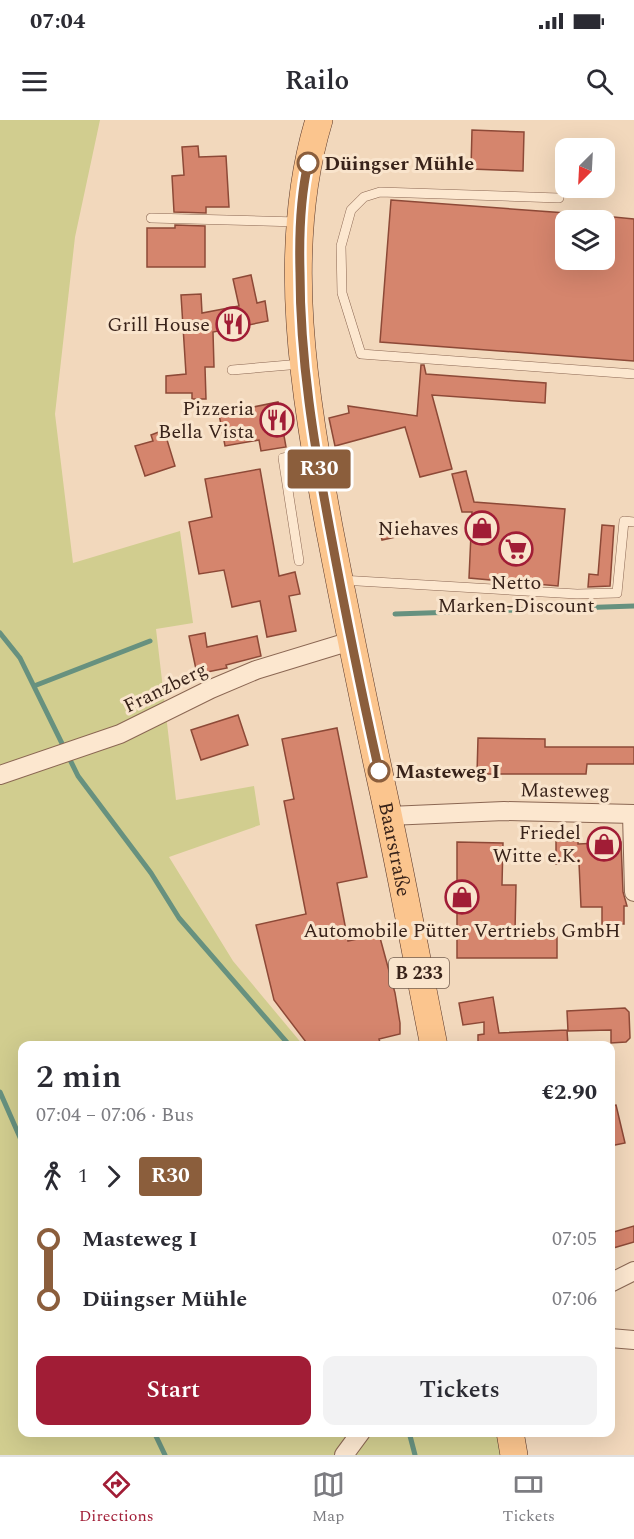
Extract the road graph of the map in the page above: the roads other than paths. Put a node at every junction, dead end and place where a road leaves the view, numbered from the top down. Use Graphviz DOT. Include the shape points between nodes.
graph roads {
  1 [pos="319,120"];
  2 [pos="555,198"];
  3 [pos="151,218"];
  4 [pos="301,222"];
  5 [pos="304,364"];
  6 [pos="232,370"];
  7 [pos="634,375"];
  8 [pos="315,451"];
  9 [pos="634,522"];
  10 [pos="299,561"];
  11 [pos="338,580"];
  12 [pos="351,642"];
  13 [pos="0,775"];
  14 [pos="633,814"];
  15 [pos="389,816"];
  16 [pos="634,891"];
  17 [pos="433,1041"];
  18 [pos="634,1270"];
  19 [pos="615,1280"];
  20 [pos="615,1338"];
  21 [pos="634,1340"];
  22 [pos="357,1437"];
  23 [pos="511,1437"];
  24 [pos="344,1455"];
  25 [pos="514,1455"];
  1 -- 4 [label="main road, Baarstraße / B 233" via="305,176"];
  2 -- 7 [label="lane" via="380,192 364,197 351,210 340,246 342,293 361,354"];
  3 -- 4 [label="lane"];
  4 -- 5 [label="main road, Baarstraße / B 233"];
  5 -- 6 [label="lane"];
  5 -- 8 [label="main road, Baarstraße / B 233"];
  8 -- 10 [label="lane" via="283,458"];
  8 -- 11 [label="main road, Baarstraße / B 233"];
  9 -- 11 [label="lane" via="624,521 617,592 578,594"];
  11 -- 12 [label="main road, Baarstraße / B 233"];
  12 -- 13 [label="street, Franzberg" via="256,670 120,734"];
  12 -- 15 [label="main road, Baarstraße / B 233"];
  14 -- 15 [label="street, Masteweg" via="504,811"];
  14 -- 16 [label="street, Masteweg"];
  15 -- 17 [label="main road, Baarstraße / B 233"];
  18 -- 19 [label="street"];
  20 -- 21 [label="street"];
  22 -- 24 [label="street"];
  23 -- 25 [label="main road"];
}
